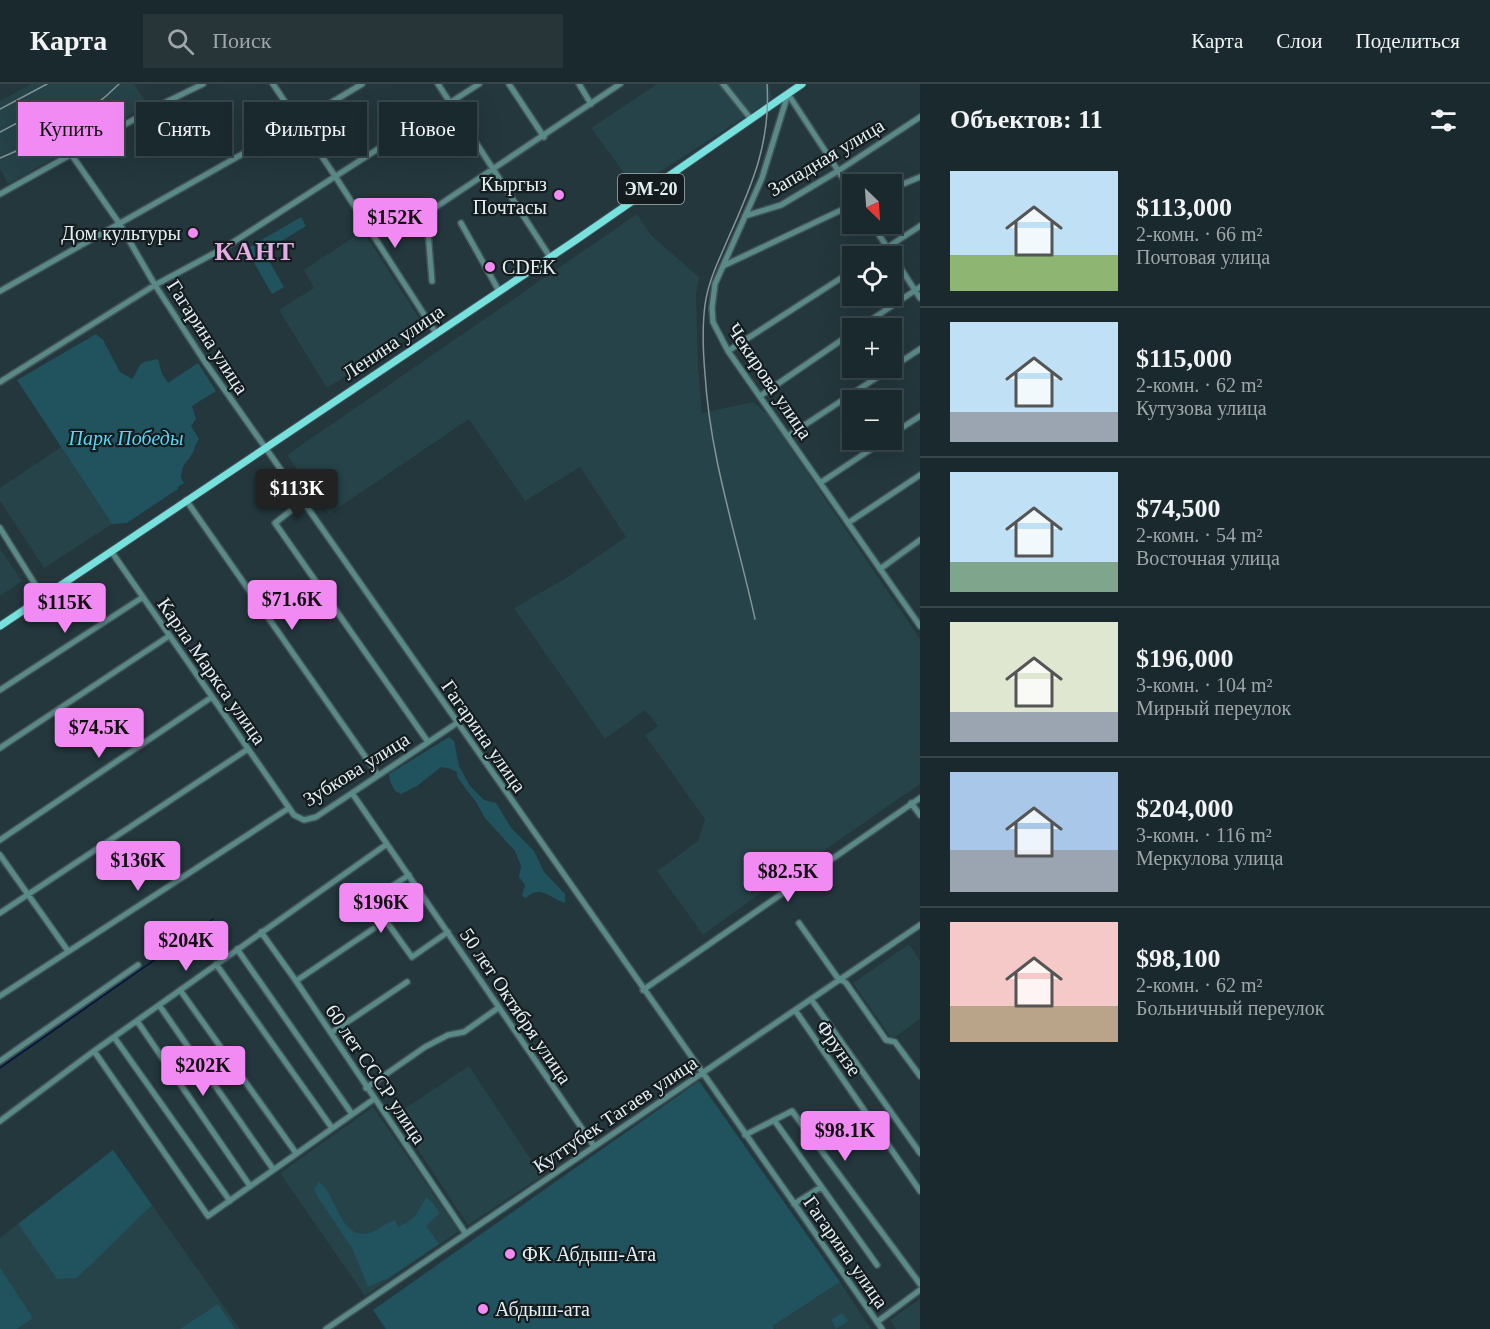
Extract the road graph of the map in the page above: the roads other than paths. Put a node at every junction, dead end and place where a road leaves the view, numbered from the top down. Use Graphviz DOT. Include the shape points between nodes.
graph roads {
  1 [pos="203,84"];
  2 [pos="273,84"];
  3 [pos="362,84"];
  4 [pos="438,84"];
  5 [pos="480,84"];
  6 [pos="509,84"];
  7 [pos="579,84"];
  8 [pos="620,84"];
  9 [pos="723,84"];
  10 [pos="802,84"];
  11 [pos="788,94"];
  12 [pos="285,102"];
  13 [pos="332,102"];
  14 [pos="449,102"];
  15 [pos="452,102"];
  16 [pos="591,104"];
  17 [pos="920,117"];
  18 [pos="751,119"];
  19 [pos="124,126"];
  20 [pos="543,137"];
  21 [pos="477,144"];
  22 [pos="379,148"];
  23 [pos="244,153"];
  24 [pos="67,156"];
  25 [pos="72,156"];
  26 [pos="322,156"];
  27 [pos="493,168"];
  28 [pos="838,171"];
  29 [pos="335,176"];
  30 [pos="842,177"];
  31 [pos="920,177"];
  32 [pos="902,184"];
  33 [pos="0,194"];
  34 [pos="429,208"];
  35 [pos="842,210"];
  36 [pos="745,216"];
  37 [pos="119,223"];
  38 [pos="461,223"];
  39 [pos="366,225"];
  40 [pos="920,226"];
  41 [pos="891,246"];
  42 [pos="550,257"];
  43 [pos="723,266"];
  44 [pos="902,268"];
  45 [pos="842,277"];
  46 [pos="432,281"];
  47 [pos="155,285"];
  48 [pos="917,289"];
  49 [pos="0,291"];
  50 [pos="499,291"];
  51 [pos="920,298"];
  52 [pos="874,318"];
  53 [pos="436,333"];
  54 [pos="842,340"];
  55 [pos="920,349"];
  56 [pos="728,351"];
  57 [pos="0,382"];
  58 [pos="760,396"];
  59 [pos="920,416"];
  60 [pos="902,428"];
  61 [pos="788,436"];
  62 [pos="265,447"];
  63 [pos="870,450"];
  64 [pos="920,475"];
  65 [pos="820,483"];
  66 [pos="186,500"];
  67 [pos="303,501"];
  68 [pos="848,523"];
  69 [pos="0,528"];
  70 [pos="920,540"];
  71 [pos="111,551"];
  72 [pos="879,569"];
  73 [pos="43,597"];
  74 [pos="143,597"];
  75 [pos="0,626"];
  76 [pos="920,626"];
  77 [pos="169,636"];
  78 [pos="0,690"];
  79 [pos="212,697"];
  80 [pos="457,723"];
  81 [pos="428,742"];
  82 [pos="0,748"];
  83 [pos="248,749"];
  84 [pos="378,775"];
  85 [pos="352,793"];
  86 [pos="920,798"];
  87 [pos="911,803"];
  88 [pos="289,808"];
  89 [pos="920,815"];
  90 [pos="0,840"];
  91 [pos="387,844"];
  92 [pos="0,855"];
  93 [pos="409,875"];
  94 [pos="27,895"];
  95 [pos="0,913"];
  96 [pos="799,923"];
  97 [pos="920,925"];
  98 [pos="373,929"];
  99 [pos="261,932"];
  100 [pos="448,932"];
  101 [pos="237,949"];
  102 [pos="68,951"];
  103 [pos="216,964"];
  104 [pos="138,965"];
  105 [pos="841,979"];
  106 [pos="296,981"];
  107 [pos="407,982"];
  108 [pos="180,990"];
  109 [pos="644,990"];
  110 [pos="0,996"];
  111 [pos="812,999"];
  112 [pos="159,1005"];
  113 [pos="498,1008"];
  114 [pos="795,1010"];
  115 [pos="137,1021"];
  116 [pos="331,1033"];
  117 [pos="114,1037"];
  118 [pos="94,1051"];
  119 [pos="0,1061"];
  120 [pos="701,1074"];
  121 [pos="920,1076"];
  122 [pos="366,1088"];
  123 [pos="374,1099"];
  124 [pos="352,1114"];
  125 [pos="774,1120"];
  126 [pos="0,1121"];
  127 [pos="332,1128"];
  128 [pos="745,1135"];
  129 [pos="594,1146"];
  130 [pos="920,1153"];
  131 [pos="296,1154"];
  132 [pos="273,1169"];
  133 [pos="250,1186"];
  134 [pos="821,1186"];
  135 [pos="920,1191"];
  136 [pos="230,1201"];
  137 [pos="794,1204"];
  138 [pos="466,1234"];
  139 [pos="877,1265"];
  140 [pos="920,1284"];
  141 [pos="920,1290"];
  142 [pos="877,1322"];
  143 [pos="326,1329"];
  144 [pos="882,1329"];
  1 -- 19 [label="street"];
  2 -- 12 [label="street"];
  3 -- 13 [label="street"];
  4 -- 14 [label="street"];
  5 -- 15 [label="street"];
  6 -- 20 [label="street"];
  7 -- 16 [label="street"];
  8 -- 16 [label="street"];
  9 -- 18 [label="street"];
  10 -- 11 [label="main road, Ленина улица / ЭМ-20"];
  11 -- 18 [label="main road, Ленина улица / ЭМ-20"];
  11 -- 28 [label="street"];
  11 -- 36 [label="street, Чекирова улица" via="762,178"];
  16 -- 20 [label="street"];
  17 -- 28 [label="street, Западная улица"];
  18 -- 42 [label="main road, Ленина улица / ЭМ-20"];
  20 -- 27 [label="street"];
  21 -- 27 [label="street"];
  22 -- 29 [label="street"];
  23 -- 37 [label="street"];
  24 -- 33 [label="street"];
  25 -- 37 [label="street, Гагарина улица"];
  26 -- 29 [label="street"];
  27 -- 34 [label="street"];
  27 -- 42 [label="street"];
  28 -- 30 [label="street"];
  28 -- 36 [label="street, Западная улица" via="781,205"];
  29 -- 39 [label="street"];
  29 -- 47 [label="street" via="224,248"];
  31 -- 32 [label="street"];
  34 -- 39 [label="street" via="420,202 409,202"];
  34 -- 46 [label="street"];
  35 -- 43 [label="street"];
  36 -- 43 [label="street, Чекирова улица"];
  37 -- 47 [label="street, Гагарина улица"];
  37 -- 49 [label="street"];
  38 -- 50 [label="street"];
  39 -- 53 [label="street"];
  40 -- 41 [label="street"];
  42 -- 50 [label="main road, Ленина улица / ЭМ-20"];
  43 -- 56 [label="street, Чекирова улица" via="715,284 712,308 713,322"];
  44 -- 48 [label="street"];
  45 -- 56 [label="street"];
  47 -- 57 [label="street"];
  47 -- 62 [label="street, Гагарина улица"];
  48 -- 51 [label="street"];
  48 -- 52 [label="street"];
  50 -- 53 [label="main road, Ленина улица / ЭМ-20"];
  53 -- 62 [label="main road, Ленина улица / ЭМ-20"];
  54 -- 58 [label="street"];
  55 -- 61 [label="street"];
  56 -- 58 [label="street, Чекирова улица"];
  58 -- 61 [label="street, Чекирова улица"];
  59 -- 60 [label="street"];
  61 -- 65 [label="street, Чекирова улица"];
  62 -- 66 [label="main road, Ленина улица / ЭМ-20"];
  62 -- 67 [label="street, Гагарина улица"];
  63 -- 65 [label="street"];
  64 -- 68 [label="street"];
  65 -- 68 [label="street, Чекирова улица"];
  66 -- 71 [label="main road, Ленина улица / ЭМ-20"];
  66 -- 84 [label="street"];
  67 -- 80 [label="street, Гагарина улица"];
  67 -- 81 [label="street" via="275,524"];
  68 -- 72 [label="street, Чекирова улица"];
  69 -- 73 [label="street"];
  70 -- 72 [label="street"];
  71 -- 73 [label="main road, Ленина улица / ЭМ-20"];
  71 -- 74 [label="street, Карла Маркса улица"];
  72 -- 76 [label="street, Чекирова улица"];
  73 -- 75 [label="main road, Ленина улица / ЭМ-20"];
  74 -- 77 [label="street, Карла Маркса улица"];
  74 -- 78 [label="street"];
  77 -- 79 [label="street, Карла Маркса улица"];
  77 -- 82 [label="street"];
  79 -- 83 [label="street, Карла Маркса улица"];
  79 -- 90 [label="street"];
  80 -- 81 [label="street, Зубкова улица"];
  80 -- 109 [label="street, Гагарина улица"];
  81 -- 84 [label="street, Зубкова улица"];
  83 -- 88 [label="street, Карла Маркса улица"];
  83 -- 94 [label="street"];
  84 -- 85 [label="street, Зубкова улица"];
  85 -- 88 [label="street, Зубкова улица" via="316,817 304,819"];
  85 -- 91 [label="street, 50 лет Октября улица"];
  86 -- 87 [label="street"];
  87 -- 89 [label="street"];
  87 -- 109 [label="street"];
  88 -- 102 [label="street, Зубкова улица"];
  91 -- 93 [label="street, 50 лет Октября улица"];
  91 -- 99 [label="street"];
  92 -- 94 [label="street"];
  93 -- 100 [label="street, 50 лет Октября улица"];
  93 -- 100 [label="street" via="371,900 412,957"];
  94 -- 95 [label="street"];
  94 -- 102 [label="street"];
  96 -- 105 [label="street"];
  97 -- 105 [label="street, Куттубек Тагаев улица"];
  98 -- 106 [label="street"];
  99 -- 101 [label="street"];
  99 -- 106 [label="street, 60 лет СССР улица"];
  100 -- 113 [label="street, 50 лет Октября улица"];
  101 -- 103 [label="street"];
  101 -- 124 [label="street"];
  102 -- 110 [label="street, Зубкова улица"];
  103 -- 108 [label="street"];
  103 -- 127 [label="street"];
  104 -- 119 [label="street"];
  105 -- 111 [label="street, Куттубек Тагаев улица"];
  105 -- 121 [label="street" via="886,1040 895,1042"];
  106 -- 116 [label="street, 60 лет СССР улица"];
  107 -- 116 [label="street"];
  108 -- 112 [label="street"];
  108 -- 131 [label="street"];
  109 -- 120 [label="street, Гагарина улица"];
  111 -- 114 [label="street, Куттубек Тагаев улица"];
  111 -- 130 [label="street, Фрунзе"];
  112 -- 115 [label="street"];
  112 -- 132 [label="street"];
  113 -- 122 [label="street" via="464,1032 425,1047"];
  113 -- 129 [label="street, 50 лет Октября улица"];
  114 -- 120 [label="street, Куттубек Тагаев улица"];
  114 -- 135 [label="street, Фрунзе"];
  115 -- 117 [label="street"];
  115 -- 133 [label="street"];
  116 -- 122 [label="street, 60 лет СССР улица"];
  117 -- 118 [label="street"];
  117 -- 136 [label="street"];
  118 -- 126 [label="street"];
  118 -- 136 [label="street" via="208,1216"];
  120 -- 128 [label="street, Гагарина улица"];
  120 -- 129 [label="street, Куттубек Тагаев улица"];
  122 -- 123 [label="street, 60 лет СССР улица"];
  123 -- 124 [label="street"];
  123 -- 138 [label="street, 60 лет СССР улица"];
  124 -- 127 [label="street"];
  125 -- 128 [label="street"];
  125 -- 134 [label="street"];
  125 -- 140 [label="street" via="792,1111"];
  127 -- 131 [label="street"];
  128 -- 137 [label="street, Гагарина улица"];
  129 -- 138 [label="street, Куттубек Тагаев улица"];
  131 -- 132 [label="street"];
  132 -- 133 [label="street"];
  133 -- 136 [label="street"];
  134 -- 137 [label="street"];
  134 -- 139 [label="street"];
  137 -- 142 [label="street, Гагарина улица"];
  138 -- 143 [label="street, Куттубек Тагаев улица"];
  141 -- 142 [label="street"];
  142 -- 144 [label="street, Гагарина улица"];
}
